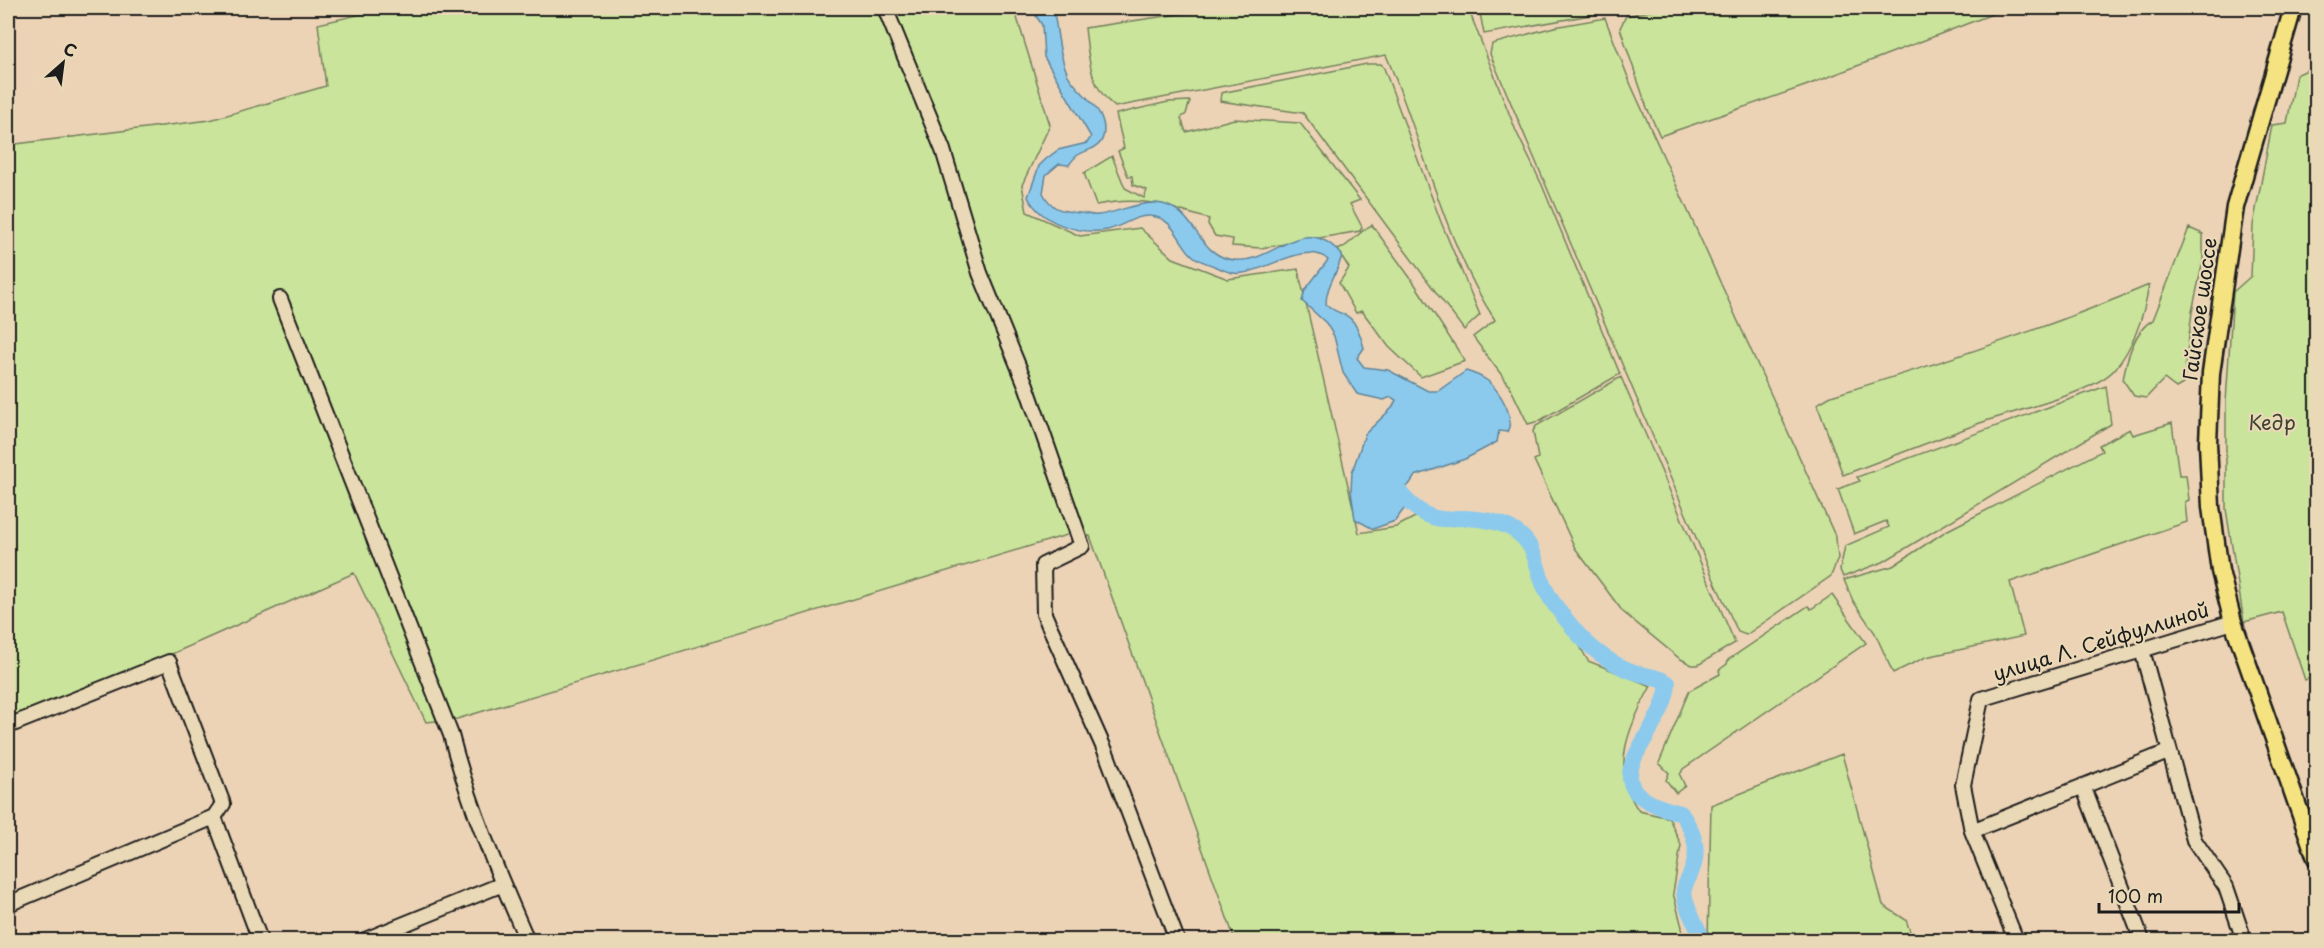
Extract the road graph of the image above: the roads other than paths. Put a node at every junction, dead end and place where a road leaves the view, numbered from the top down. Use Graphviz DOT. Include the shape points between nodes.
graph roads {
  1 [pos="885,8"];
  2 [pos="2293,8"];
  3 [pos="280,299"];
  4 [pos="2233,622"];
  5 [pos="2142,650"];
  6 [pos="8,726"];
  7 [pos="2168,752"];
  8 [pos="2083,786"];
  9 [pos="214,817"];
  10 [pos="1972,831"];
  11 [pos="2316,858"];
  12 [pos="503,884"];
  13 [pos="8,904"];
  14 [pos="260,940"];
  15 [pos="365,940"];
  16 [pos="527,940"];
  17 [pos="1177,940"];
  18 [pos="2016,940"];
  19 [pos="2142,940"];
  20 [pos="2244,940"];
  1 -- 17 [label="street" via="943,150 980,273 1026,385 1082,546 1043,565 1044,614 1107,755"];
  2 -- 4 [label="main road, Гайское шоссе" via="2235,207 2211,373 2211,507 2220,571"];
  3 -- 12 [label="street" via="451,735"];
  4 -- 5 [label="street, улица Л. Сейфуллиной"];
  4 -- 11 [label="main road, Гайское шоссе"];
  5 -- 7 [label="street"];
  5 -- 10 [label="street, улица Л. Сейфуллиной" via="1981,699 1963,785"];
  6 -- 9 [label="street" via="169,662 223,804"];
  7 -- 8 [label="street"];
  7 -- 20 [label="street" via="2194,840 2226,887"];
  8 -- 10 [label="street"];
  8 -- 19 [label="street"];
  9 -- 13 [label="street"];
  9 -- 14 [label="street"];
  10 -- 18 [label="street"];
  12 -- 15 [label="street"];
  12 -- 16 [label="street"];
}
